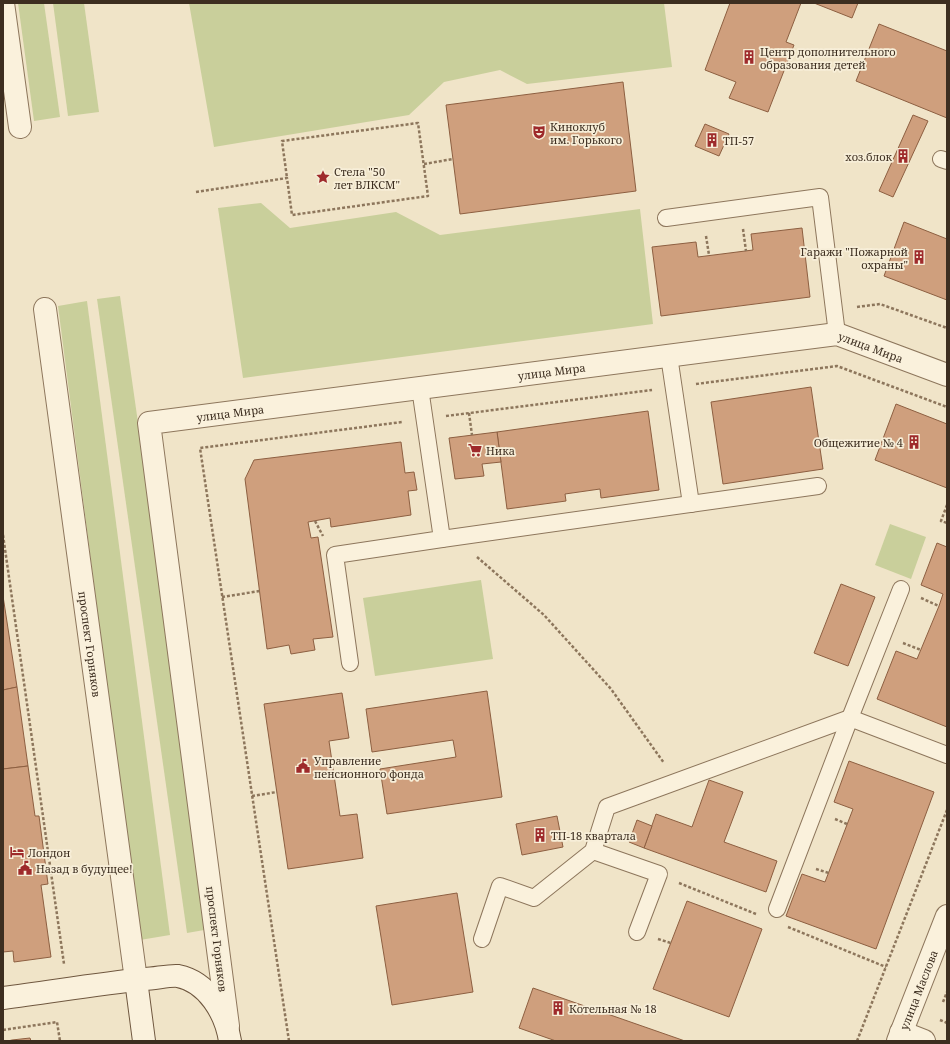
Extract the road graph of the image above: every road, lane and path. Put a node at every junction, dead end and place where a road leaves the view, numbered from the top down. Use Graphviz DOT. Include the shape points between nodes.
graph roads {
  1 [pos="3,3"];
  2 [pos="20,127"];
  3 [pos="453,159"];
  4 [pos="424,164"];
  5 [pos="287,178"];
  6 [pos="196,192"];
  7 [pos="666,218"];
  8 [pos="45,308"];
  9 [pos="837,334"];
  10 [pos="670,356"];
  11 [pos="947,375"];
  12 [pos="420,388"];
  13 [pos="469,413"];
  14 [pos="149,423"];
  15 [pos="472,435"];
  16 [pos="818,486"];
  17 [pos="691,504"];
  18 [pos="947,505"];
  19 [pos="947,523"];
  20 [pos="3,535"];
  21 [pos="448,538"];
  22 [pos="901,589"];
  23 [pos="260,591"];
  24 [pos="222,597"];
  25 [pos="350,663"];
  26 [pos="850,718"];
  27 [pos="947,755"];
  28 [pos="677,781"];
  29 [pos="277,792"];
  30 [pos="252,796"];
  31 [pos="947,810"];
  32 [pos="593,851"];
  33 [pos="777,909"];
  34 [pos="947,916"];
  35 [pos="637,932"];
  36 [pos="482,939"];
  37 [pos="64,965"];
  38 [pos="136,980"];
  39 [pos="947,992"];
  40 [pos="3,998"];
  41 [pos="942,1005"];
  42 [pos="937,1018"];
  43 [pos="947,1022"];
  44 [pos="3,1030"];
  45 [pos="229,1034"];
  46 [pos="900,1037"];
  47 [pos="60,1041"];
  48 [pos="144,1041"];
  49 [pos="857,1041"];
  50 [pos="924,1041"];
  1 -- 2 [label="street"];
  3 -- 4 [label="path"];
  4 -- 5 [label="path" via="428,196 292,215"];
  4 -- 5 [label="path" via="418,123 282,141"];
  5 -- 6 [label="path"];
  7 -- 9 [label="lane" via="820,197"];
  8 -- 38 [label="street, проспект Горняков"];
  9 -- 10 [label="street, улица Мира"];
  9 -- 11 [label="street, улица Мира"];
  10 -- 12 [label="street, улица Мира"];
  10 -- 17 [label="lane"];
  12 -- 14 [label="street, улица Мира"];
  12 -- 21 [label="lane"];
  13 -- 15 [label="path"];
  14 -- 45 [label="street, проспект Горняков"];
  16 -- 17 [label="lane"];
  17 -- 21 [label="lane"];
  18 -- 19 [label="path" via="941,521"];
  20 -- 37 [label="path"];
  21 -- 25 [label="lane" via="335,555"];
  21 -- 28 [label="path" via="544,615 611,689"];
  22 -- 26 [label="lane"];
  23 -- 24 [label="path"];
  26 -- 27 [label="lane"];
  26 -- 28 [label="lane"];
  26 -- 33 [label="lane"];
  28 -- 32 [label="lane" via="607,806"];
  29 -- 30 [label="path"];
  31 -- 49 [label="path"];
  32 -- 35 [label="lane" via="659,874"];
  32 -- 36 [label="lane" via="534,898 500,886"];
  34 -- 46 [label="street, улица Маслова"];
  38 -- 40 [label="street"];
  38 -- 45 [label="street, проспект Горняков" via="178,976 199,985 216,1002"];
  38 -- 48 [label="street, проспект Горняков"];
  39 -- 41 [label="path"];
  42 -- 43 [label="path"];
  44 -- 47 [label="path" via="57,1022"];
  46 -- 50 [label="street"];
}
